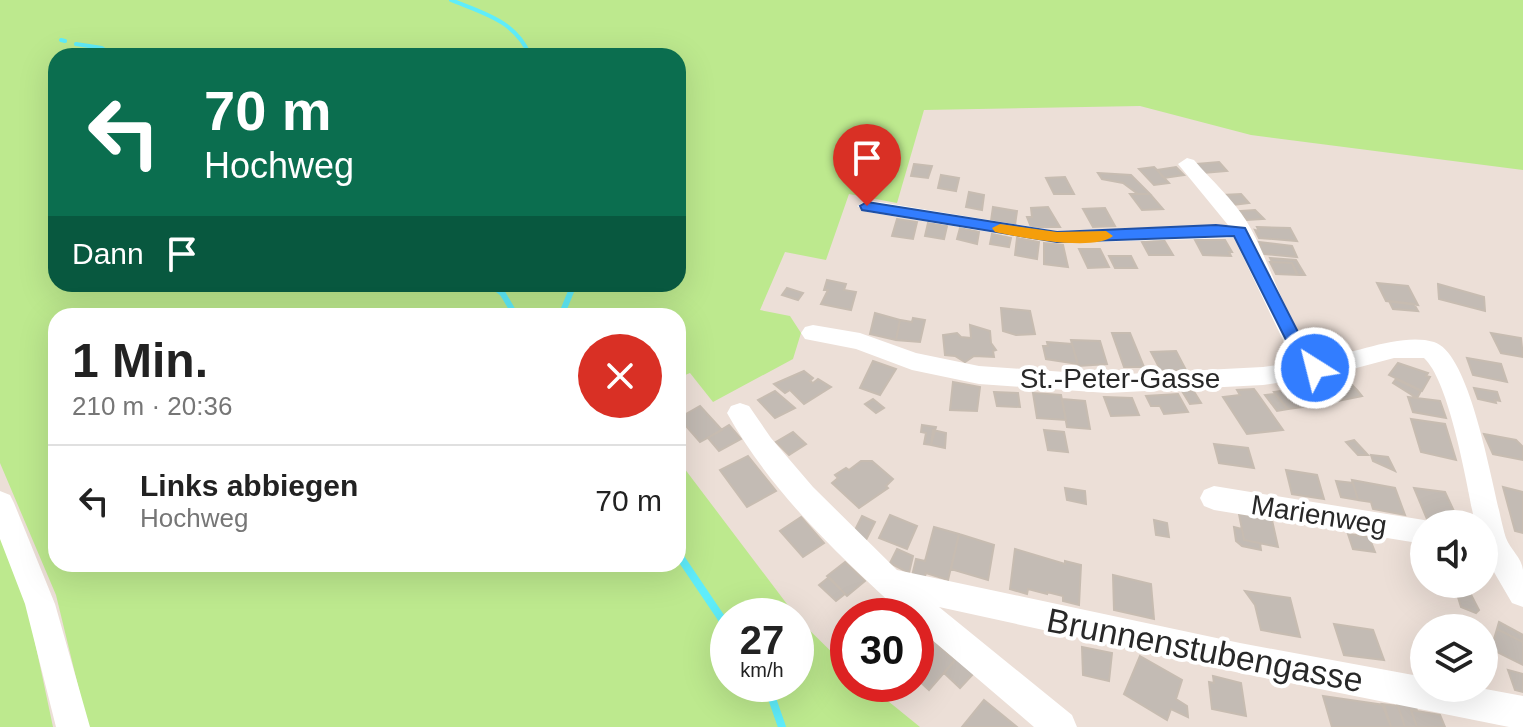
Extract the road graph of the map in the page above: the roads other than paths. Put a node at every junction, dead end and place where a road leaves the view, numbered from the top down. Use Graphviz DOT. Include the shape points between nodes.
graph roads {
  1 [pos="1187,164"];
  2 [pos="867,206"];
  3 [pos="1240,232"];
  4 [pos="813,333"];
  5 [pos="1315,368"];
  6 [pos="740,413"];
  7 [pos="1214,498"];
  8 [pos="0,503"];
  9 [pos="1484,510"];
  10 [pos="1410,530"];
  11 [pos="1498,556"];
  12 [pos="888,582"];
  13 [pos="1523,593"];
  14 [pos="1523,713"];
  15 [pos="73,727"];
  16 [pos="1060,727"];
  1 -- 3 [label="street"];
  2 -- 3 [label="street" via="1057,237"];
  3 -- 5 [label="street" via="1302,356"];
  4 -- 5 [label="street, St.-Peter-Gasse" via="860,341 937,367 1046,381 1195,381"];
  5 -- 9 [label="street, St.-Peter-Gasse" via="1394,350 1430,349 1449,373"];
  6 -- 12 [label="street" via="754,439"];
  7 -- 10 [label="street, Marienweg"];
  8 -- 15 [label="street" via="40,604"];
  11 -- 13 [label="street"];
  12 -- 14 [label="street, Brunnenstubengasse"];
  12 -- 16 [label="street"];
}
